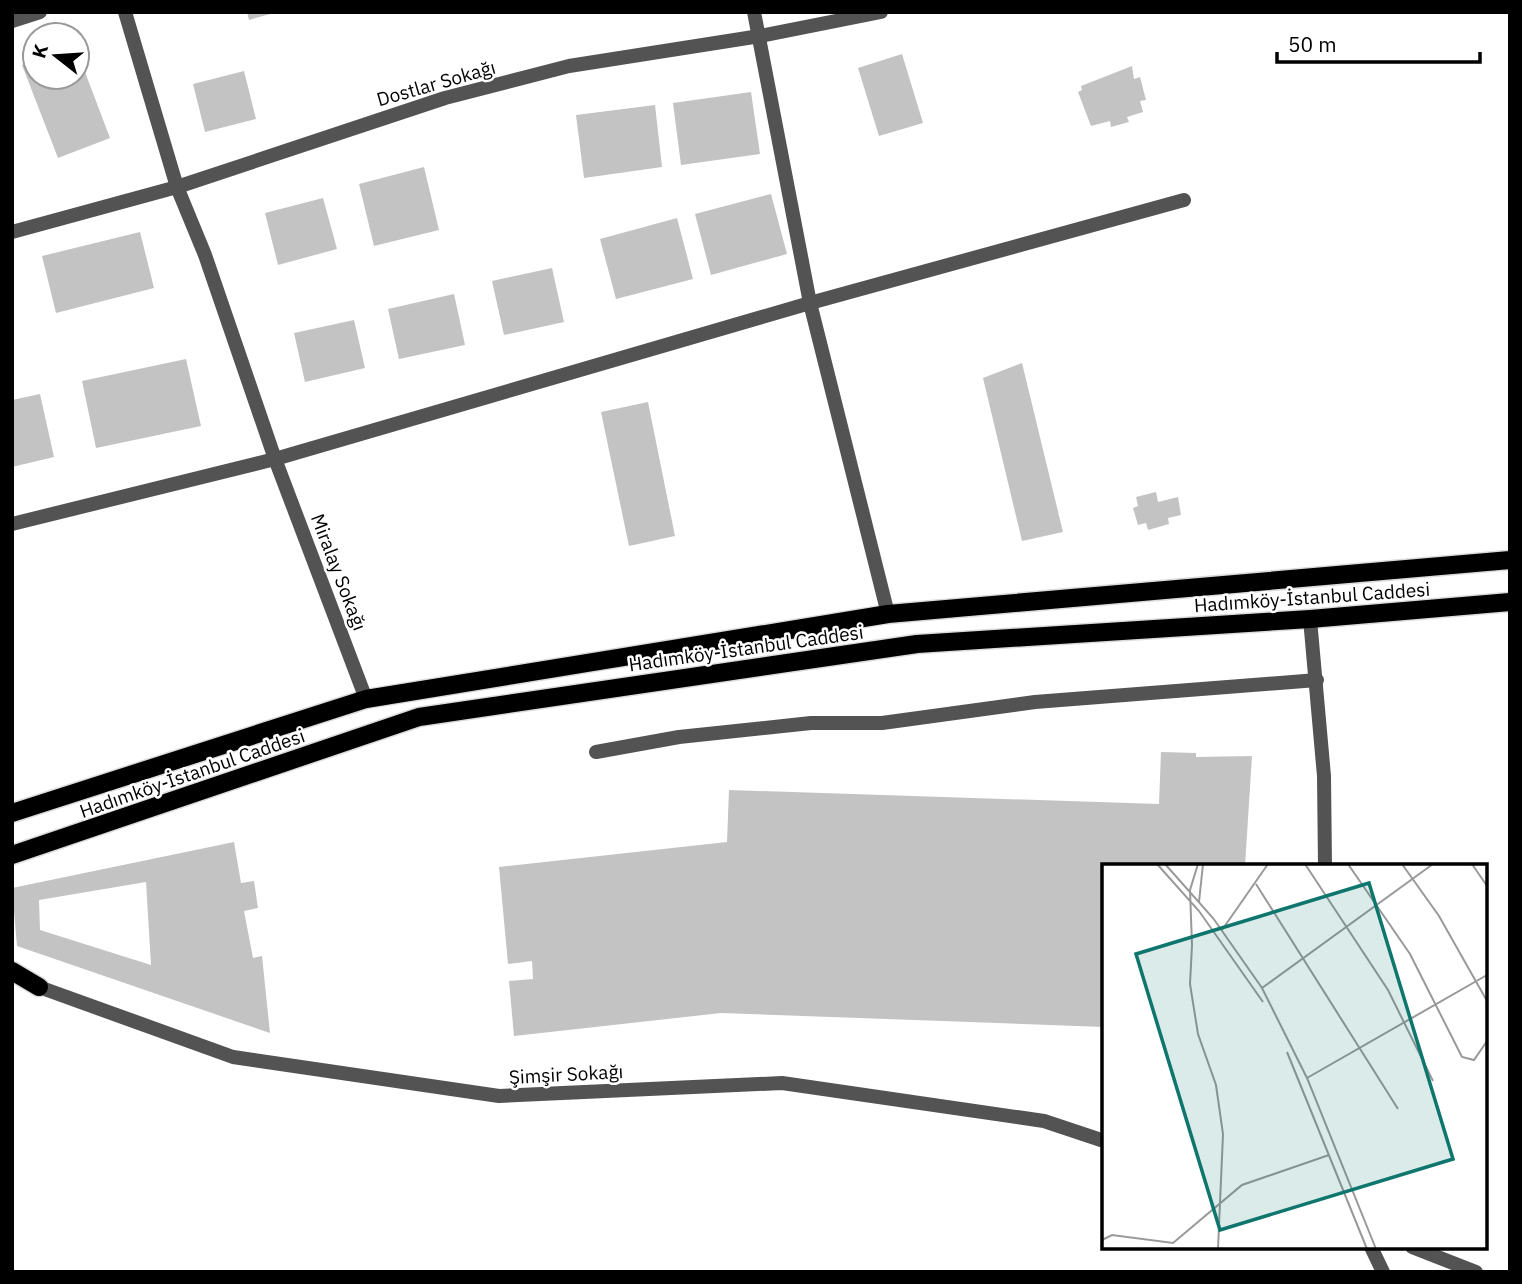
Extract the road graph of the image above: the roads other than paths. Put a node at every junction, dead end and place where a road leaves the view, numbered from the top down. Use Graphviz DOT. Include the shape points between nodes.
graph roads {
  1 [pos="40,12"];
  2 [pos="125,12"];
  3 [pos="754,12"];
  4 [pos="881,12"];
  5 [pos="12,21"];
  6 [pos="760,36"];
  7 [pos="177,187"];
  8 [pos="1184,200"];
  9 [pos="12,232"];
  10 [pos="810,303"];
  11 [pos="275,459"];
  12 [pos="12,524"];
  13 [pos="1510,560"];
  14 [pos="1510,602"];
  15 [pos="888,614"];
  16 [pos="1310,619"];
  17 [pos="1317,680"];
  18 [pos="366,699"];
  19 [pos="596,752"];
  20 [pos="12,813"];
  21 [pos="12,855"];
  22 [pos="1325,864"];
  23 [pos="12,971"];
  24 [pos="12,985"];
  25 [pos="39,987"];
  26 [pos="1102,1140"];
  27 [pos="1372,1249"];
  28 [pos="1417,1249"];
  29 [pos="1383,1272"];
  30 [pos="1476,1272"];
  1 -- 5 [label="street"];
  2 -- 7 [label="street, Miralay Sokağı"];
  3 -- 6 [label="street"];
  4 -- 6 [label="street, Dostlar Sokağı"];
  6 -- 7 [label="street, Dostlar Sokağı" via="569,66 445,98"];
  6 -- 10 [label="street"];
  7 -- 9 [label="street, Dostlar Sokağı"];
  7 -- 11 [label="street, Miralay Sokağı"];
  8 -- 10 [label="street"];
  10 -- 11 [label="street"];
  10 -- 15 [label="street"];
  11 -- 12 [label="street"];
  11 -- 18 [label="street, Miralay Sokağı"];
  13 -- 15 [label="main road, Hadımköy-İstanbul Caddesi"];
  14 -- 16 [label="main road, Hadımköy-İstanbul Caddesi"];
  15 -- 18 [label="main road, Hadımköy-İstanbul Caddesi"];
  16 -- 17 [label="street"];
  16 -- 21 [label="main road, Hadımköy-İstanbul Caddesi" via="917,644 419,717"];
  17 -- 19 [label="street" via="1035,702 881,723 811,723 679,737"];
  17 -- 22 [label="street"];
  18 -- 20 [label="main road, Hadımköy-İstanbul Caddesi"];
  23 -- 25 [label="main road"];
  24 -- 25 [label="main road"];
  25 -- 26 [label="street, Şimşir Sokağı" via="233,1057 486,1094 782,1083 1044,1121"];
  27 -- 29 [label="street"];
  28 -- 30 [label="street"];
}
